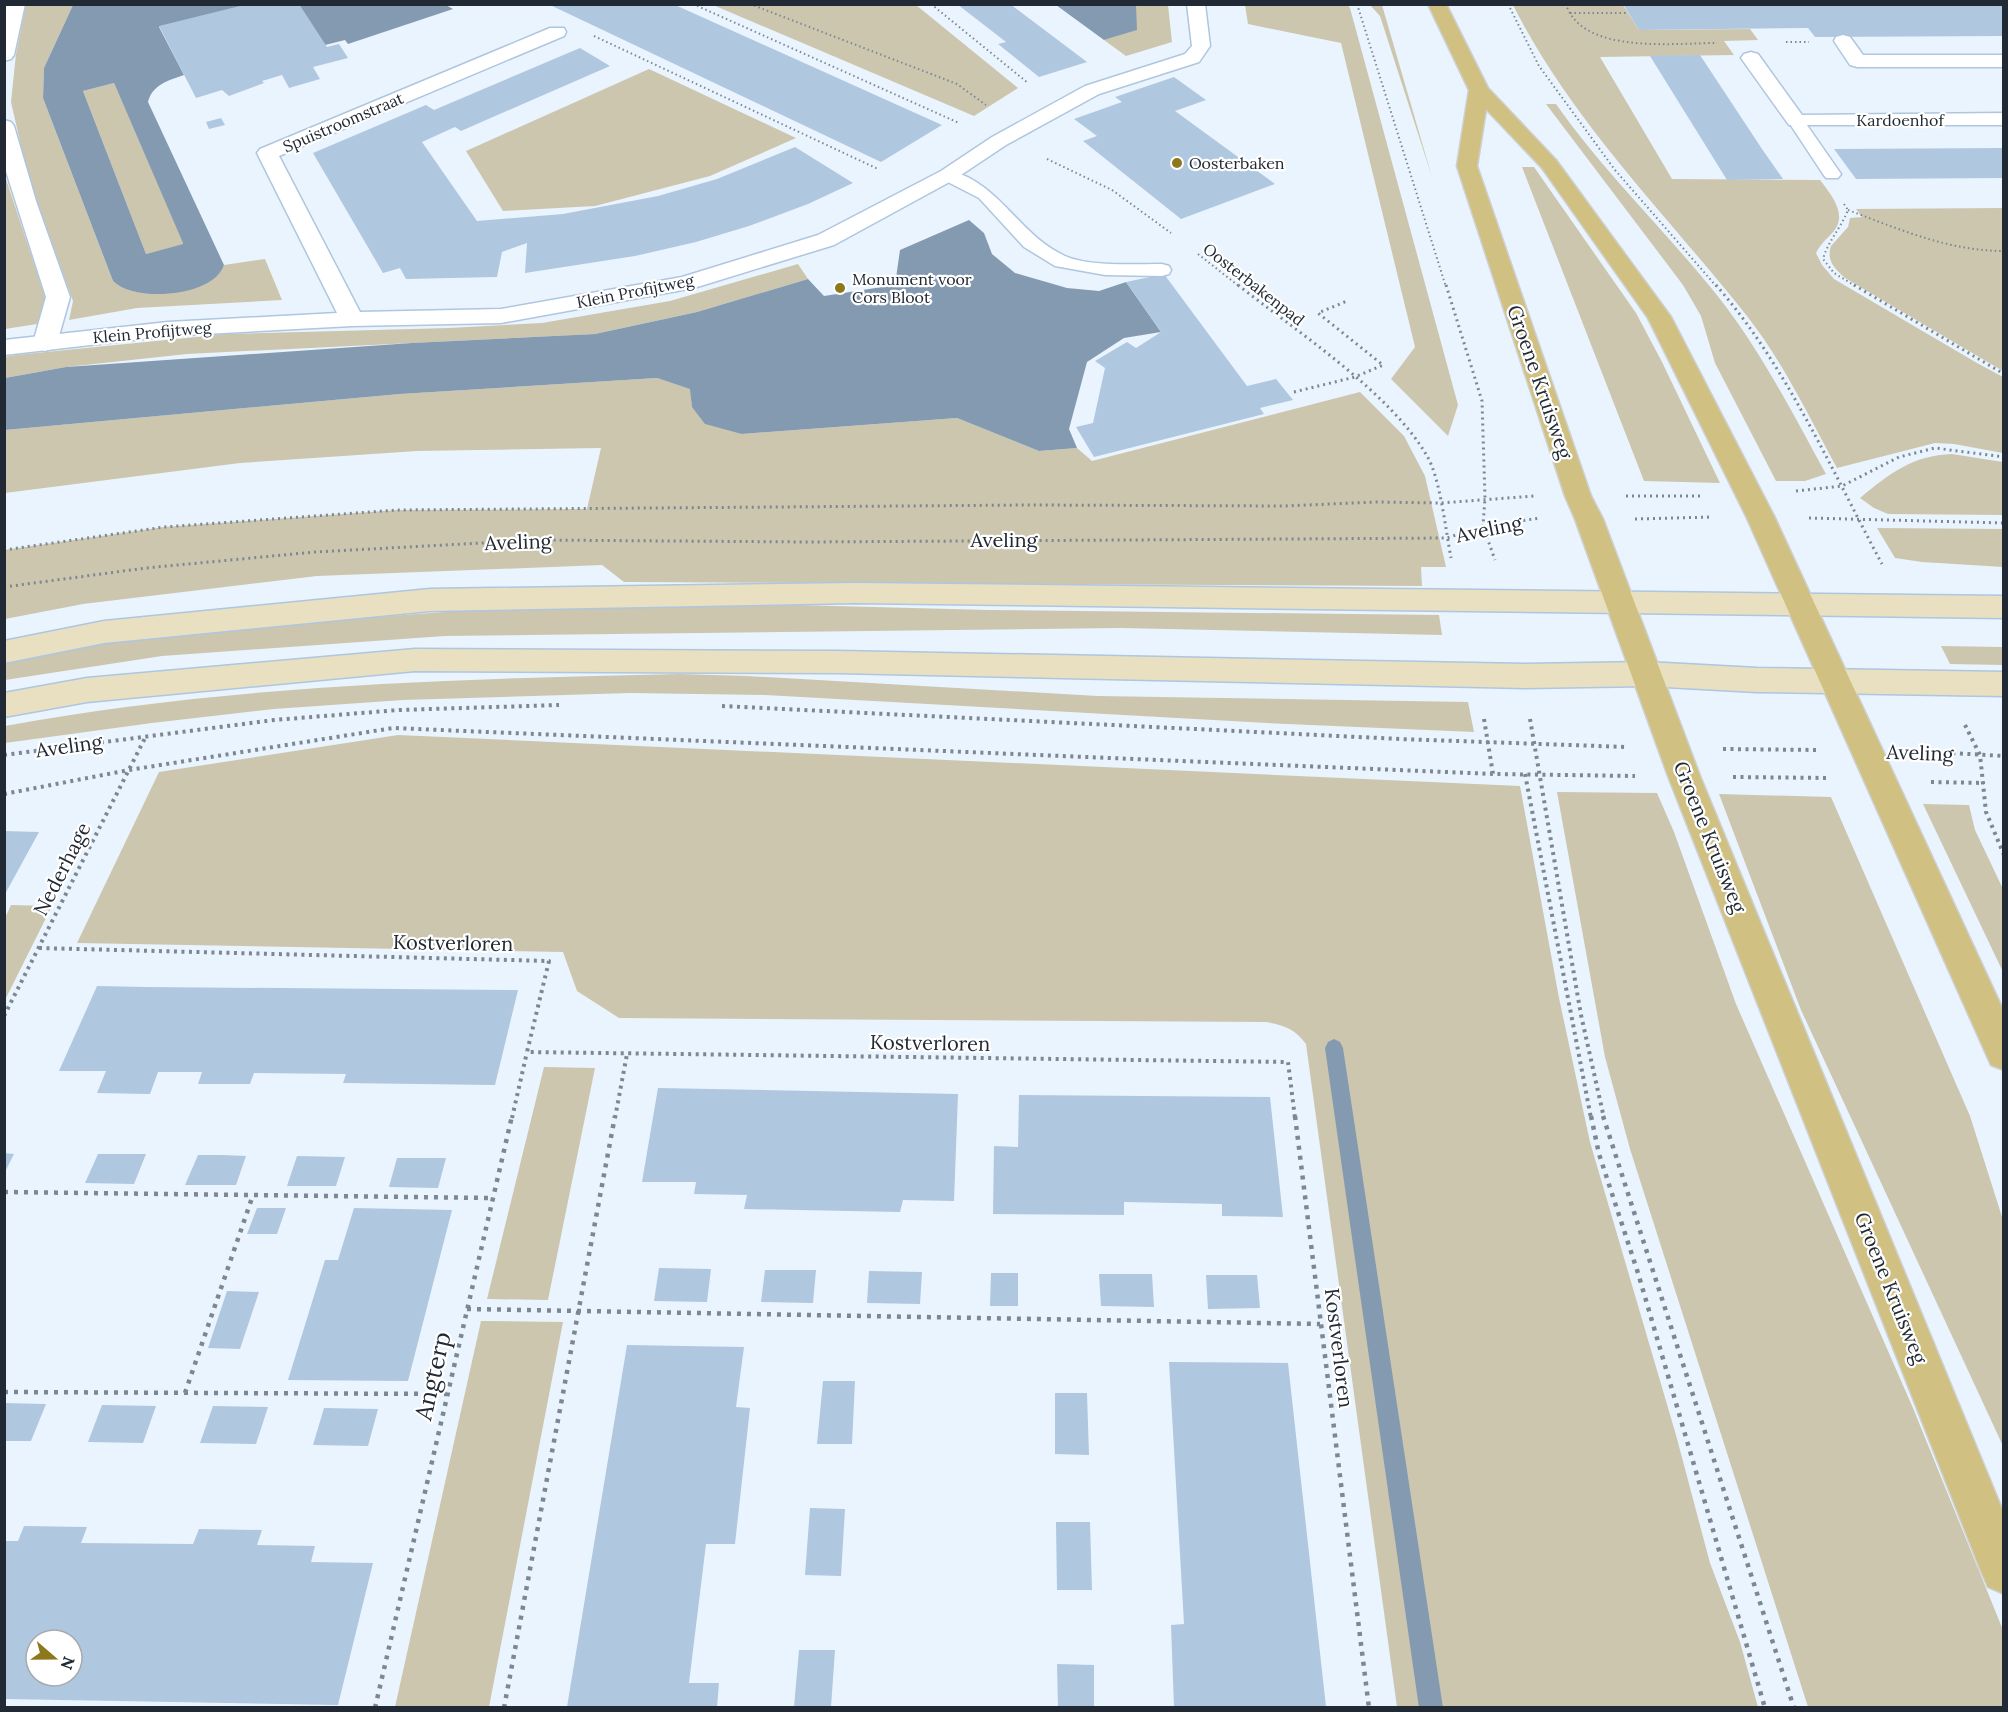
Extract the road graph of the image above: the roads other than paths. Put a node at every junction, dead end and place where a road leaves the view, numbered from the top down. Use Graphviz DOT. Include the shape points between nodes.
graph roads {
  1 [pos="16,4"];
  2 [pos="1196,4"];
  3 [pos="1437,4"];
  4 [pos="557,32"];
  5 [pos="1843,41"];
  6 [pos="4,55"];
  7 [pos="1751,58"];
  8 [pos="2004,61"];
  9 [pos="1479,90"];
  10 [pos="2004,119"];
  11 [pos="1796,121"];
  12 [pos="4,126"];
  13 [pos="1832,174"];
  14 [pos="948,175"];
  15 [pos="1162,270"];
  16 [pos="352,319"];
  17 [pos="45,343"];
  18 [pos="4,348"];
  19 [pos="1620,602"];
  20 [pos="1800,605"];
  21 [pos="2004,607"];
  22 [pos="4,652"];
  23 [pos="1647,674"];
  24 [pos="1835,681"];
  25 [pos="2004,684"];
  26 [pos="4,705"];
  27 [pos="2004,1053"];
  28 [pos="2004,1571"];
  1 -- 6 [label="street"];
  2 -- 14 [label="street, Klein Profijtweg" via="1201,46 1192,58 1092,90 999,141"];
  3 -- 9 [label="main road"];
  4 -- 16 [label="street, Spuistroomstraat" via="267,153"];
  5 -- 8 [label="street" via="1857,61"];
  7 -- 11 [label="street"];
  9 -- 19 [label="main road, Groene Kruisweg" via="1467,166 1578,496"];
  9 -- 20 [label="main road" via="1549,164 1659,317 1755,506"];
  10 -- 11 [label="street, Kardoenhof"];
  11 -- 13 [label="lane"];
  12 -- 17 [label="street" via="58,297"];
  14 -- 15 [label="lane" via="985,194 1030,243 1062,262 1105,269"];
  14 -- 16 [label="street, Klein Profijtweg" via="826,240 686,284 501,316"];
  16 -- 17 [label="street, Klein Profijtweg" via="168,329"];
  17 -- 18 [label="street, Klein Profijtweg"];
  19 -- 20 [label="main road"];
  19 -- 22 [label="main road" via="856,593 430,600 104,632"];
  19 -- 23 [label="main road, Groene Kruisweg"];
  20 -- 21 [label="main road"];
  20 -- 24 [label="main road"];
  23 -- 24 [label="main road"];
  23 -- 26 [label="main road" via="1526,676 838,662 415,660 87,690"];
  23 -- 28 [label="main road, Groene Kruisweg"];
  24 -- 25 [label="main road"];
  24 -- 27 [label="main road"];
}
